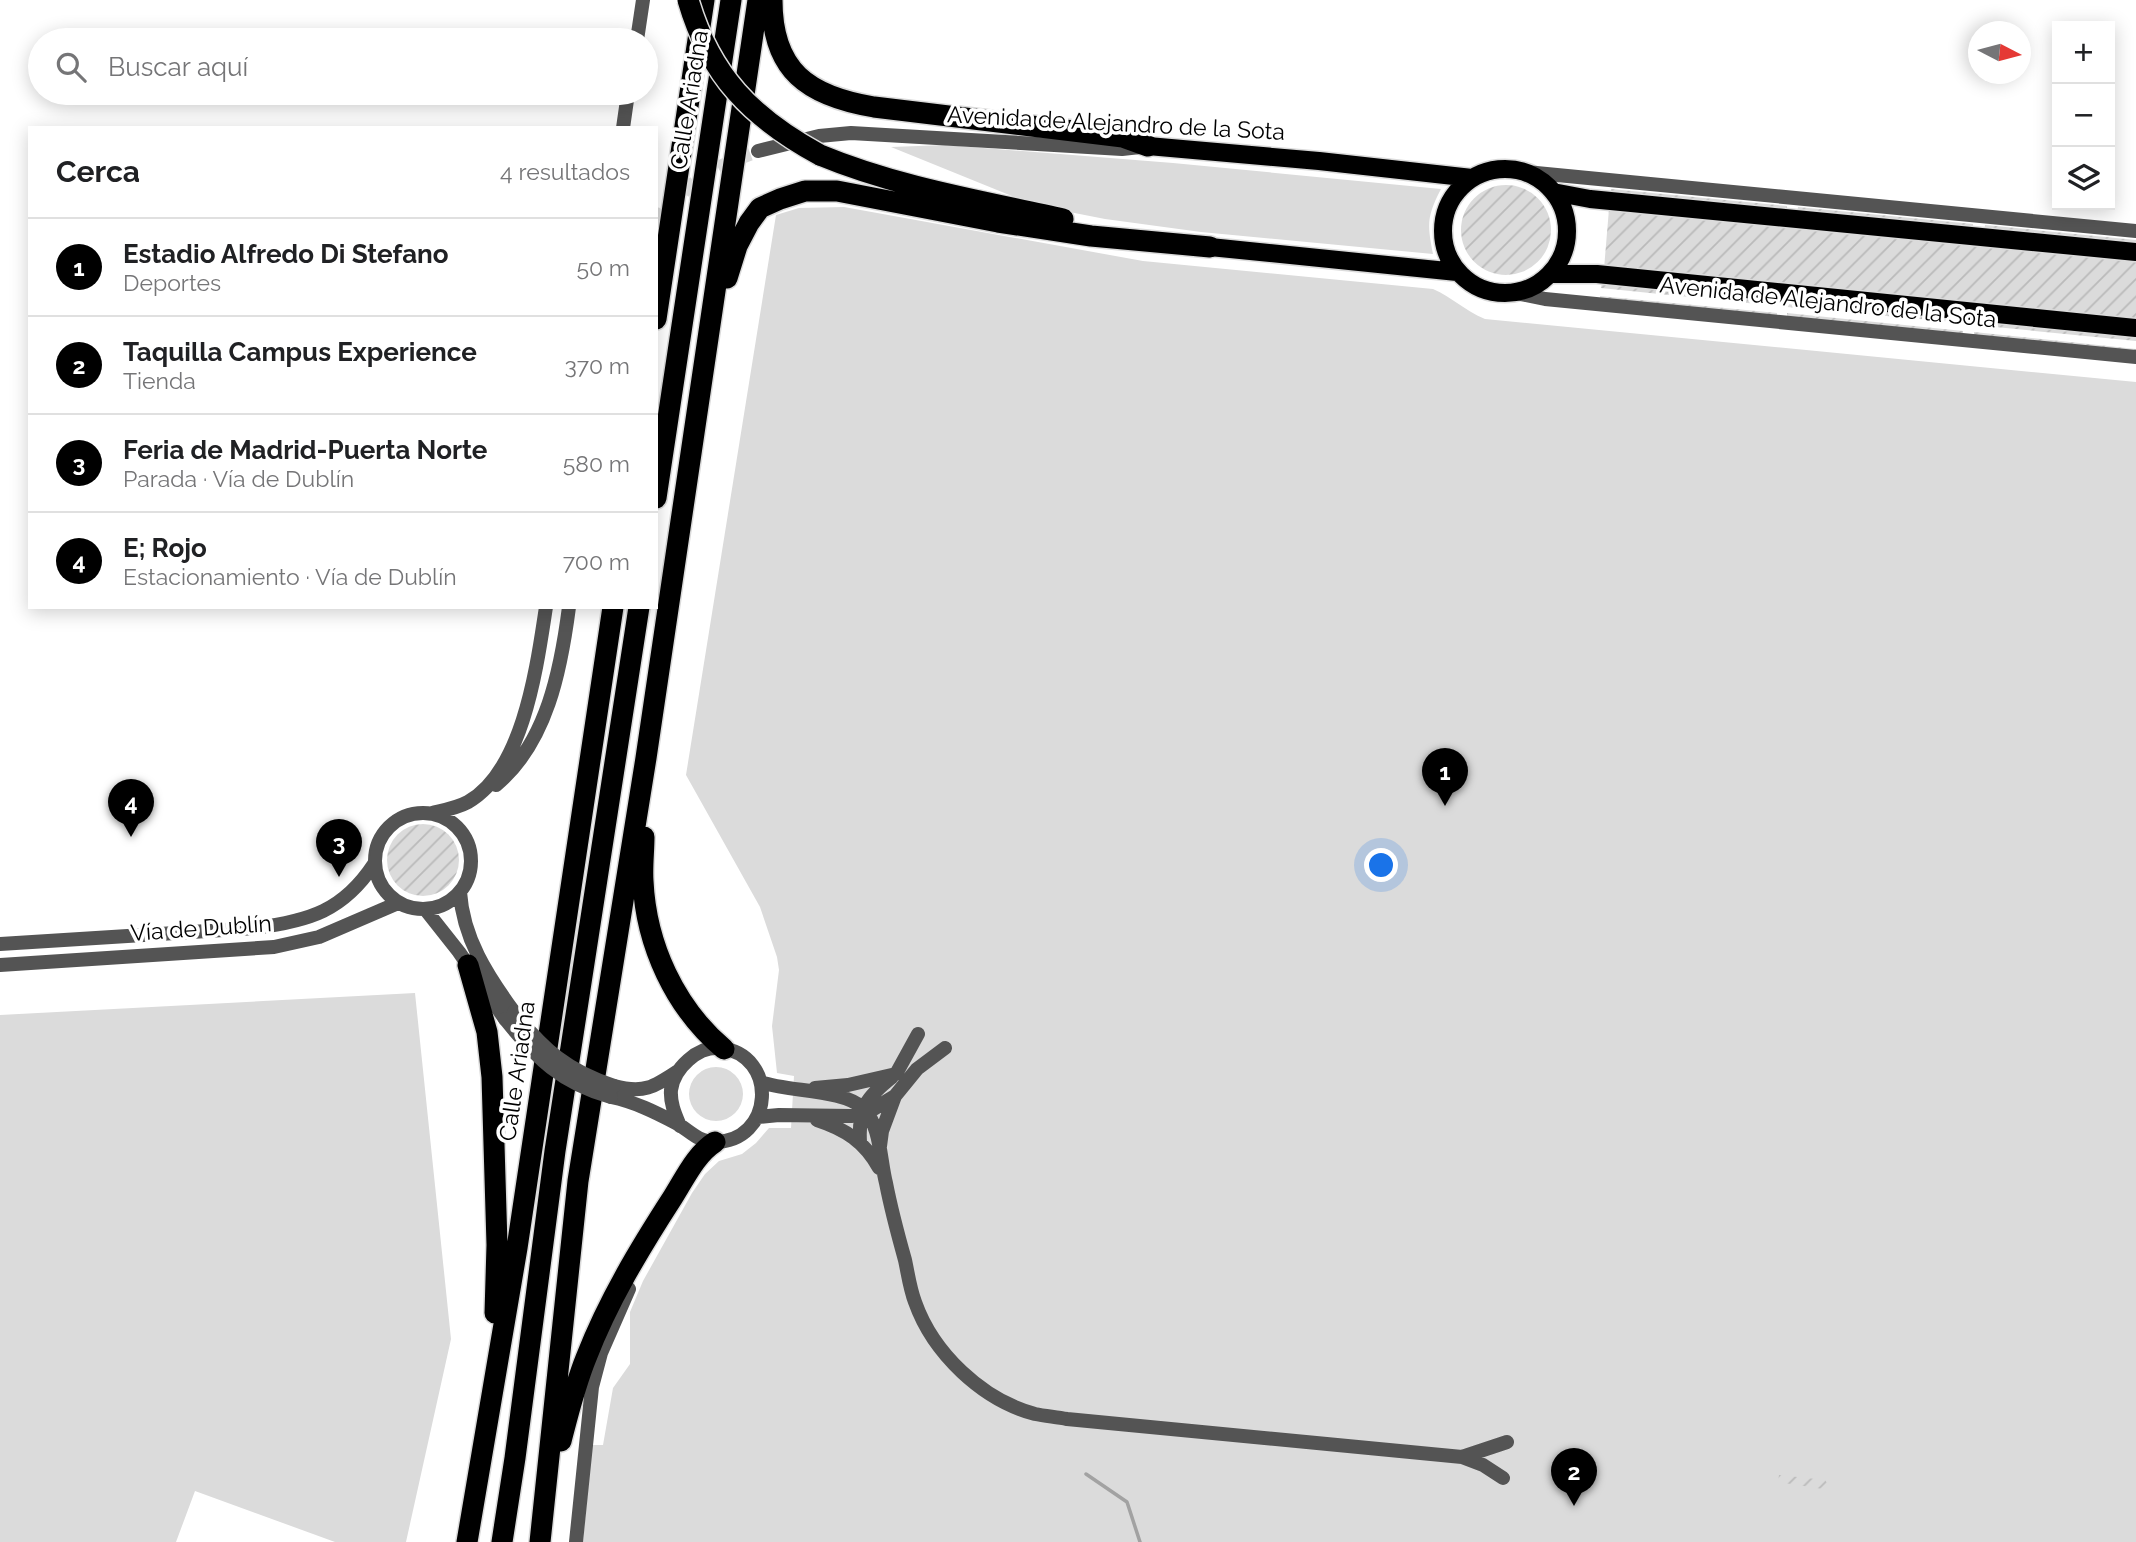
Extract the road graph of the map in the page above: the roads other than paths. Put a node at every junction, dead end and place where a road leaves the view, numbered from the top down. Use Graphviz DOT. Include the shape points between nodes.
graph roads {
  1 [pos="643,0"];
  2 [pos="688,0"];
  3 [pos="704,0"];
  4 [pos="731,0"];
  5 [pos="758,0"];
  6 [pos="772,0"];
  7 [pos="639,28"];
  8 [pos="626,105"];
  9 [pos="623,126"];
  10 [pos="1149,146"];
  11 [pos="758,151"];
  12 [pos="1526,172"];
  13 [pos="1472,178"];
  14 [pos="1553,192"];
  15 [pos="2136,231"];
  16 [pos="1210,247"];
  17 [pos="2136,253"];
  18 [pos="1457,272"];
  19 [pos="1551,274"];
  20 [pos="1516,293"];
  21 [pos="658,306"];
  22 [pos="2136,328"];
  23 [pos="2136,357"];
  24 [pos="692,448"];
  25 [pos="658,485"];
  26 [pos="546,609"];
  27 [pos="569,609"];
  28 [pos="613,609"];
  29 [pos="639,609"];
  30 [pos="646,758"];
  31 [pos="471,800"];
  32 [pos="432,813"];
  33 [pos="374,864"];
  34 [pos="460,892"];
  35 [pos="398,903"];
  36 [pos="425,909"];
  37 [pos="0,944"];
  38 [pos="0,965"];
  39 [pos="467,965"];
  40 [pos="509,1016"];
  41 [pos="724,1049"];
  42 [pos="923,1054"];
  43 [pos="680,1070"];
  44 [pos="897,1074"];
  45 [pos="761,1082"];
  46 [pos="797,1090"];
  47 [pos="613,1092"];
  48 [pos="895,1096"];
  49 [pos="865,1110"];
  50 [pos="806,1116"];
  51 [pos="758,1117"];
  52 [pos="680,1126"];
  53 [pos="715,1142"];
  54 [pos="860,1142"];
  55 [pos="880,1147"];
  56 [pos="684,1179"];
  57 [pos="885,1181"];
  58 [pos="494,1391"];
  59 [pos="1507,1441"];
  60 [pos="1462,1457"];
  61 [pos="1503,1478"];
  62 [pos="544,1511"];
  63 [pos="467,1542"];
  64 [pos="502,1542"];
  65 [pos="540,1542"];
  66 [pos="576,1542"];
  1 -- 7 [label="street"];
  2 -- 16 [label="highway, bridge" via="707,49 736,92 764,120 820,155 954,195"];
  3 -- 21 [label="highway, Calle Ariadna"];
  4 -- 25 [label="highway, Calle Ariadna"];
  5 -- 24 [label="highway"];
  6 -- 10 [label="highway" via="775,34 787,64 800,78 832,97 874,107 1124,137"];
  8 -- 9 [label="street"];
  10 -- 11 [label="street, Avenida de Alejandro de la Sota" via="1122,149 851,133"];
  10 -- 13 [label="main road, Avenida de Alejandro de la Sota"];
  12 -- 13 [label="main road" via="1504,168"];
  12 -- 14 [label="main road"];
  12 -- 15 [label="street"];
  13 -- 18 [label="main road" via="1454,194 1444,216 1445,251"];
  14 -- 17 [label="main road"];
  14 -- 19 [label="main road" via="1566,218 1567,233 1560,262"];
  16 -- 18 [label="main road"];
  16 -- 24 [label="highway" via="1055,231 837,191 805,191 780,199 760,208 748,223 730,265 707,395"];
  18 -- 20 [label="main road" via="1484,290"];
  19 -- 20 [label="main road"];
  19 -- 22 [label="main road, Avenida de Alejandro de la Sota" via="1597,274"];
  20 -- 23 [label="street, Avenida de Alejandro de la Sota"];
  24 -- 30 [label="highway"];
  26 -- 31 [label="street" via="519,732 496,775"];
  27 -- 31 [label="street" via="552,694 537,732 504,779"];
  28 -- 58 [label="highway, Calle Ariadna"];
  29 -- 64 [label="highway" via="555,1151"];
  30 -- 41 [label="highway" via="643,881 654,942 684,1007"];
  30 -- 62 [label="highway" via="578,1181"];
  31 -- 32 [label="street"];
  32 -- 33 [label="street" via="409,814 390,825 377,844"];
  32 -- 34 [label="street" via="458,826 470,850 468,879"];
  33 -- 35 [label="street" via="382,886"];
  33 -- 37 [label="street, Vía de Dublín" via="351,894 332,907 287,924"];
  34 -- 36 [label="street" via="438,907"];
  34 -- 40 [label="street" via="472,946"];
  35 -- 36 [label="street"];
  35 -- 38 [label="street, Vía de Dublín" via="319,937 274,947"];
  36 -- 39 [label="street"];
  39 -- 40 [label="street"];
  39 -- 58 [label="highway" via="487,1032 492,1077 497,1245"];
  40 -- 47 [label="street, bridge" via="531,1051 562,1076 585,1088"];
  41 -- 43 [label="street" via="693,1056"];
  41 -- 45 [label="street" via="748,1062"];
  42 -- 44 [label="street"];
  42 -- 44 [label="street" via="918,1034"];
  42 -- 48 [label="street" via="945,1048 917,1069"];
  43 -- 47 [label="street" via="654,1087"];
  43 -- 52 [label="street" via="671,1090"];
  44 -- 46 [label="street"];
  44 -- 49 [label="street" via="868,1098"];
  45 -- 46 [label="street"];
  45 -- 51 [label="street"];
  46 -- 49 [label="street" via="840,1097"];
  47 -- 52 [label="street"];
  48 -- 49 [label="street"];
  48 -- 55 [label="street"];
  49 -- 50 [label="street" via="851,1116"];
  49 -- 54 [label="street"];
  49 -- 55 [label="street"];
  50 -- 51 [label="street"];
  50 -- 54 [label="street" via="840,1128"];
  51 -- 53 [label="street" via="743,1133"];
  52 -- 53 [label="street" via="693,1136"];
  53 -- 56 [label="highway"];
  54 -- 57 [label="street"];
  55 -- 57 [label="street"];
  56 -- 62 [label="highway" via="642,1245 585,1359"];
  56 -- 66 [label="street" via="648,1244 601,1353 589,1408"];
  57 -- 60 [label="street" via="915,1303 935,1341 967,1377 997,1399 1067,1419"];
  58 -- 63 [label="highway, Calle Ariadna"];
  59 -- 60 [label="street"];
  60 -- 61 [label="street"];
  62 -- 65 [label="highway"];
}
